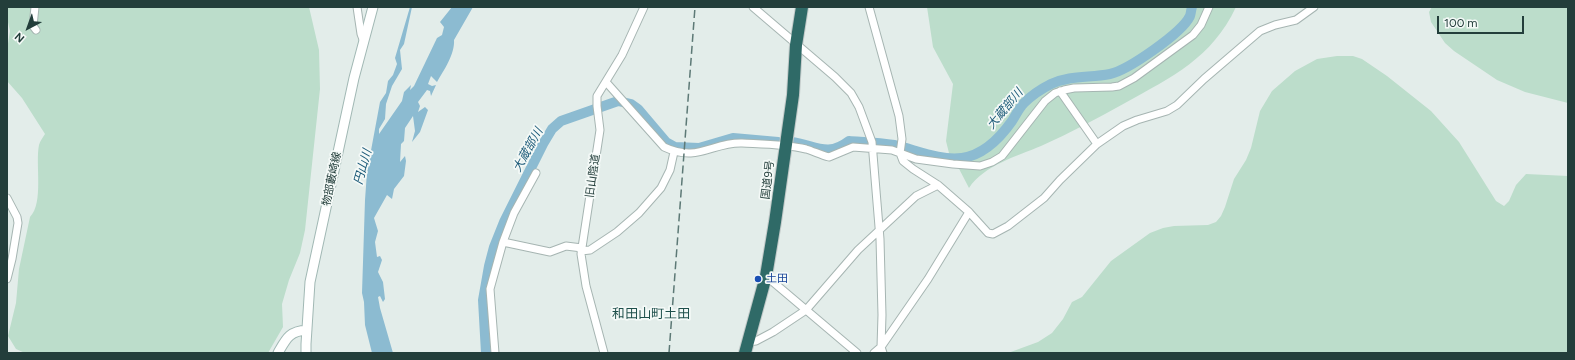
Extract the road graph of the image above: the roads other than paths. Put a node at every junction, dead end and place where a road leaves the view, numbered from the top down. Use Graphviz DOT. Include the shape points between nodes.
graph roads {
  1 [pos="35,7"];
  2 [pos="357,7"];
  3 [pos="373,7"];
  4 [pos="644,7"];
  5 [pos="753,7"];
  6 [pos="802,7"];
  7 [pos="869,7"];
  8 [pos="1209,7"];
  9 [pos="1314,7"];
  10 [pos="36,30"];
  11 [pos="364,42"];
  12 [pos="796,45"];
  13 [pos="606,82"];
  14 [pos="1060,91"];
  15 [pos="1097,144"];
  16 [pos="785,146"];
  17 [pos="873,148"];
  18 [pos="674,152"];
  19 [pos="900,153"];
  20 [pos="536,173"];
  21 [pos="938,185"];
  22 [pos="7,198"];
  23 [pos="969,212"];
  24 [pos="879,231"];
  25 [pos="503,242"];
  26 [pos="581,250"];
  27 [pos="766,276"];
  28 [pos="7,277"];
  29 [pos="806,310"];
  30 [pos="306,330"];
  31 [pos="746,348"];
  32 [pos="882,350"];
  33 [pos="278,353"];
  34 [pos="306,353"];
  35 [pos="496,353"];
  36 [pos="604,353"];
  37 [pos="857,353"];
  38 [pos="874,353"];
  1 -- 10 [label="street" via="33,26"];
  2 -- 11 [label="street"];
  3 -- 11 [label="main road, 物部藪崎線"];
  4 -- 13 [label="street, 旧山陰道" via="622,55"];
  5 -- 12 [label="street"];
  6 -- 12 [label="highway, 国道9号"];
  7 -- 19 [label="street" via="899,116 902,139"];
  8 -- 14 [label="street" via="1201,25 1192,35 1134,78 1119,86"];
  9 -- 15 [label="street" via="1296,20 1260,31 1176,105 1123,126"];
  11 -- 30 [label="main road, 物部藪崎線" via="310,282"];
  12 -- 16 [label="highway, 国道9号" via="793,95"];
  12 -- 17 [label="street" via="851,93 859,107"];
  13 -- 18 [label="street" via="664,147"];
  13 -- 26 [label="street, 旧山陰道" via="597,96 600,130"];
  14 -- 15 [label="street"];
  14 -- 19 [label="street" via="1045,101 1002,156 992,162 980,166 953,164 916,159"];
  15 -- 23 [label="street" via="1044,198 1008,226 993,234 988,233"];
  16 -- 17 [label="street" via="806,149 829,157 853,147"];
  16 -- 18 [label="street" via="741,143 701,153"];
  16 -- 27 [label="highway, 国道9号"];
  17 -- 19 [label="street"];
  17 -- 24 [label="street"];
  18 -- 26 [label="street" via="670,170 661,188 639,213 590,250"];
  19 -- 21 [label="street" via="903,161"];
  20 -- 25 [label="street" via="514,213"];
  21 -- 23 [label="street"];
  21 -- 24 [label="street" via="916,196"];
  22 -- 28 [label="street" via="18,223"];
  23 -- 32 [label="street"];
  24 -- 29 [label="street" via="858,250"];
  24 -- 32 [label="street"];
  25 -- 26 [label="street" via="550,252 566,246"];
  25 -- 35 [label="street" via="490,289"];
  26 -- 36 [label="street, 旧山陰道" via="586,286"];
  27 -- 29 [label="street"];
  27 -- 31 [label="highway, 国道9号"];
  29 -- 31 [label="street"];
  29 -- 37 [label="street"];
  30 -- 33 [label="main road" via="290,334"];
  30 -- 34 [label="main road, 物部藪崎線"];
  32 -- 38 [label="street"];
}
